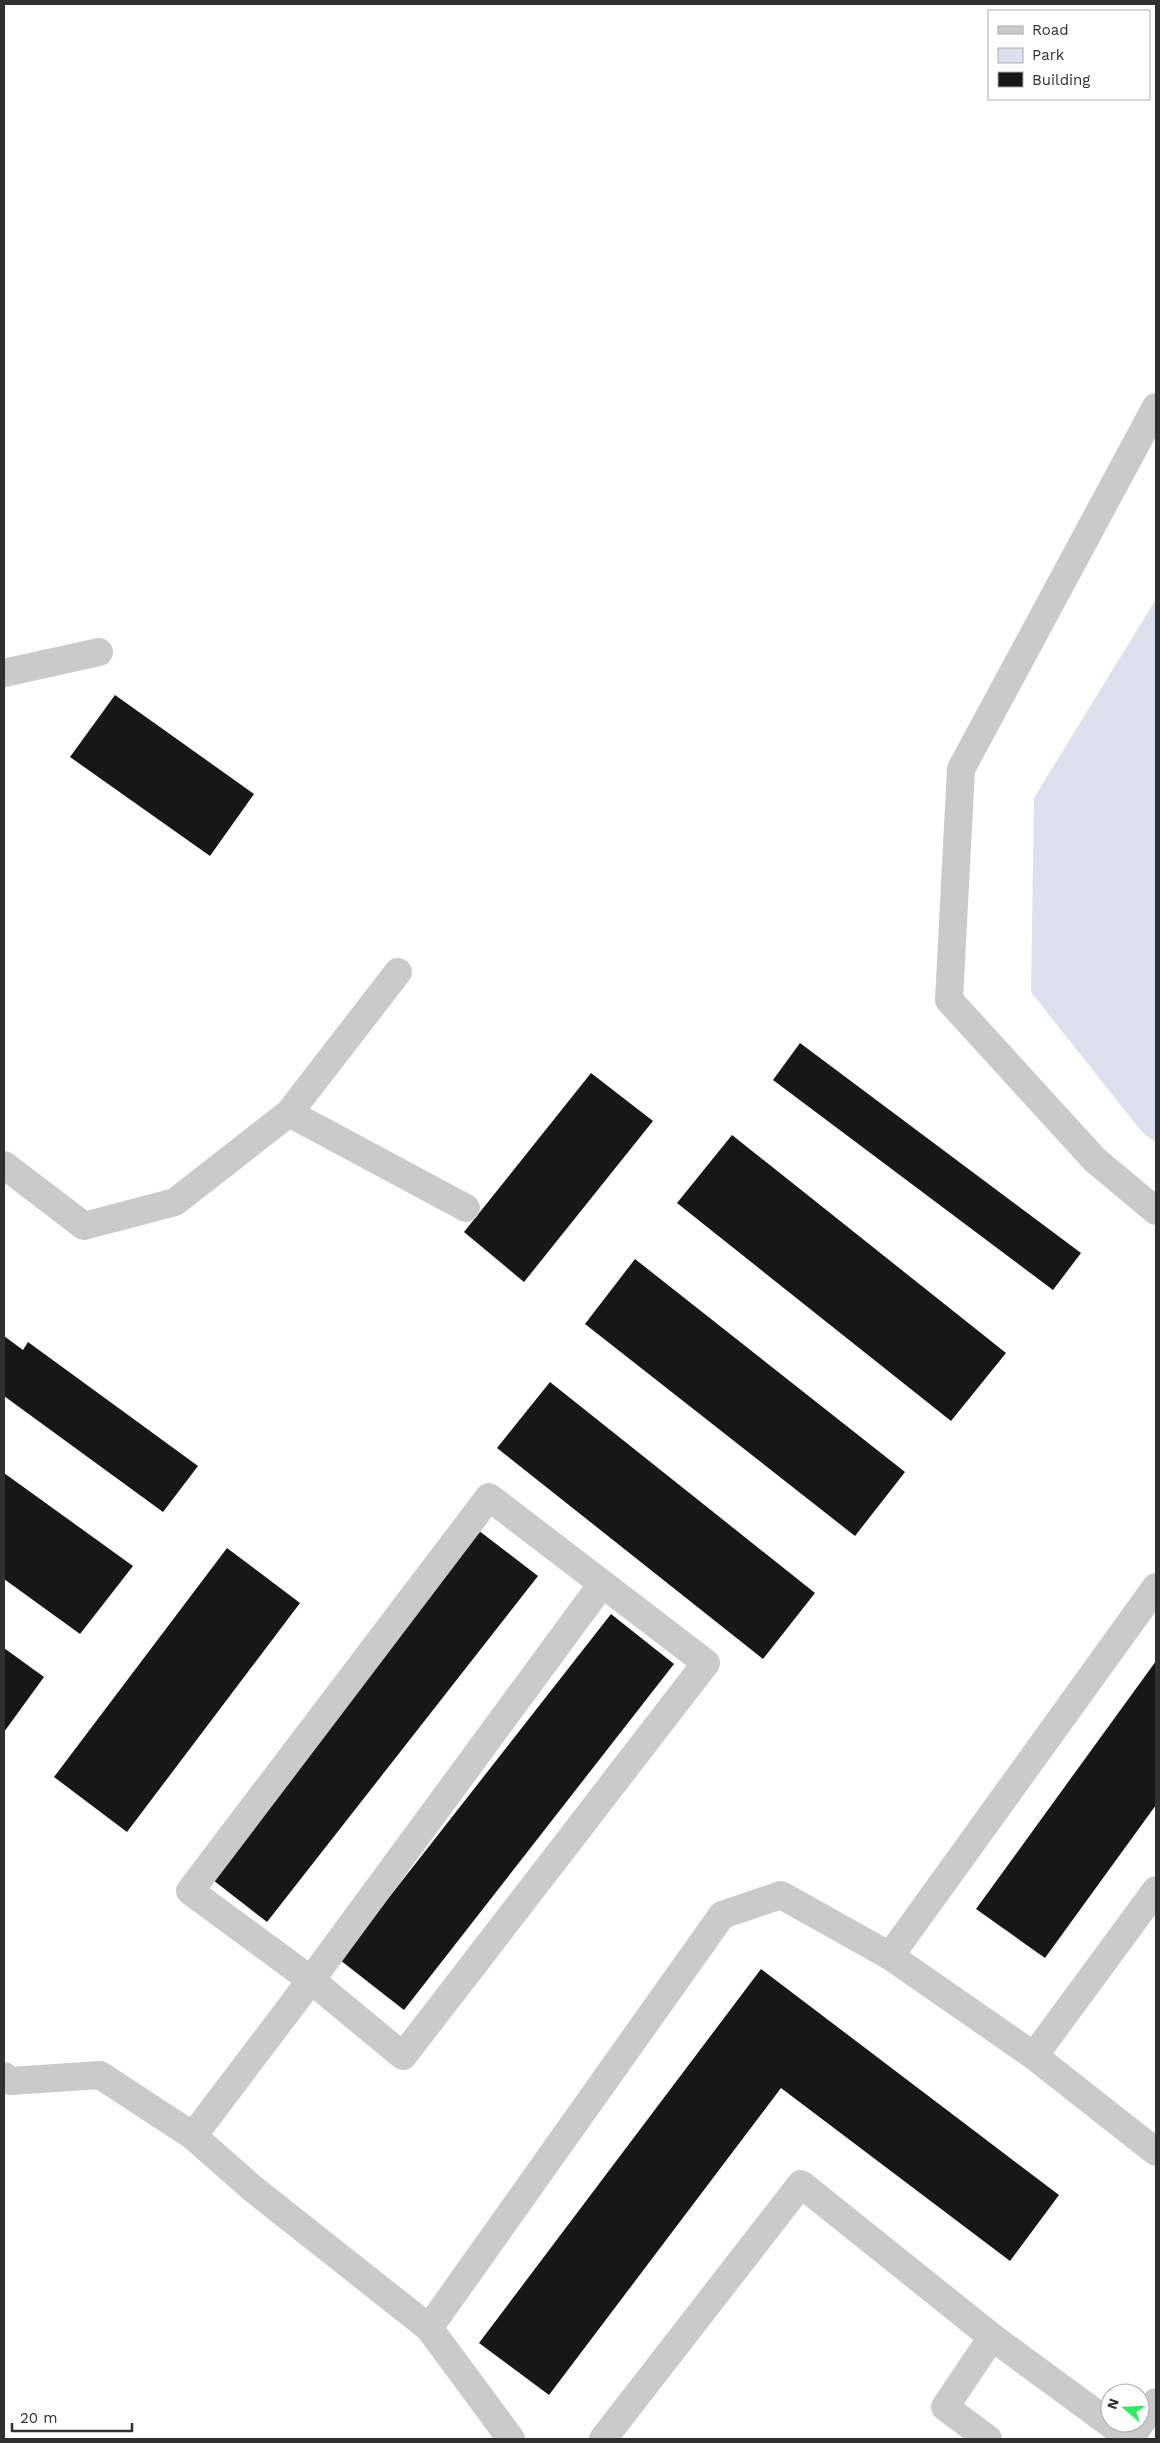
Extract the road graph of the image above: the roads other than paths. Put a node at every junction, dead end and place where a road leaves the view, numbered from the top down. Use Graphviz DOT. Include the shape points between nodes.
graph roads {
  1 [pos="1156,407"];
  2 [pos="99,652"];
  3 [pos="4,673"];
  4 [pos="398,972"];
  5 [pos="289,1113"];
  6 [pos="4,1165"];
  7 [pos="466,1208"];
  8 [pos="1156,1212"];
  9 [pos="602,1584"];
  10 [pos="1156,1587"];
  11 [pos="1156,1890"];
  12 [pos="890,1956"];
  13 [pos="311,1980"];
  14 [pos="1034,2056"];
  15 [pos="6,2083"];
  16 [pos="193,2136"];
  17 [pos="1156,2152"];
  18 [pos="429,2328"];
  19 [pos="992,2338"];
  20 [pos="1156,2402"];
  21 [pos="511,2439"];
  22 [pos="603,2439"];
  23 [pos="988,2439"];
  24 [pos="1130,2439"];
  1 -- 8 [label="street" via="961,769 949,1000 1095,1160"];
  2 -- 3 [label="street"];
  4 -- 5 [label="street"];
  5 -- 6 [label="street" via="175,1202 84,1226"];
  5 -- 7 [label="street"];
  9 -- 13 [label="street"];
  9 -- 13 [label="street" via="706,1663 403,2056"];
  9 -- 13 [label="street" via="489,1497 190,1891"];
  10 -- 12 [label="street"];
  11 -- 14 [label="street"];
  12 -- 14 [label="street"];
  12 -- 18 [label="street" via="781,1895 722,1915"];
  13 -- 16 [label="street"];
  14 -- 17 [label="street"];
  15 -- 16 [label="street" via="100,2075"];
  16 -- 18 [label="street" via="252,2188"];
  18 -- 21 [label="street"];
  19 -- 22 [label="street" via="800,2184"];
  19 -- 23 [label="street" via="945,2407"];
  19 -- 24 [label="street"];
  20 -- 24 [label="street"];
}
